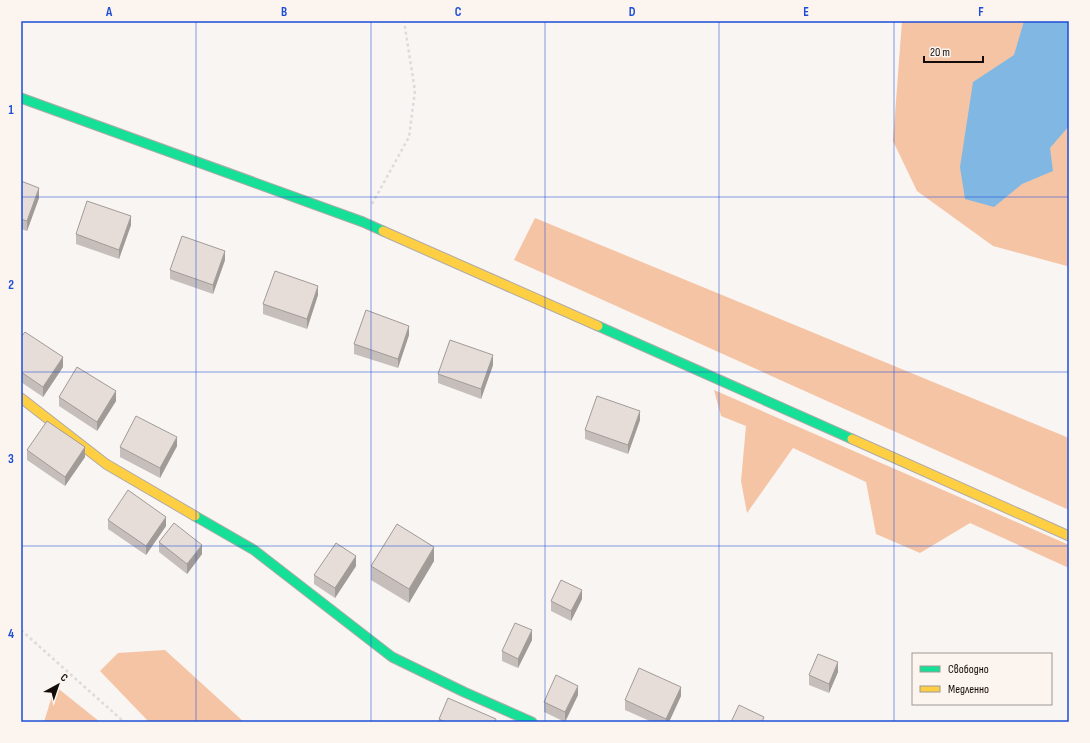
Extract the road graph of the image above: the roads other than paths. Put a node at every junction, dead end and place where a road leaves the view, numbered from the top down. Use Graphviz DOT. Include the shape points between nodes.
graph roads {
  1 [pos="21,98"];
  2 [pos="21,398"];
  3 [pos="1069,536"];
  4 [pos="532,722"];
  1 -- 3 [label="street" via="363,222"];
  2 -- 4 [label="street" via="106,464 254,550 392,657"];
}
